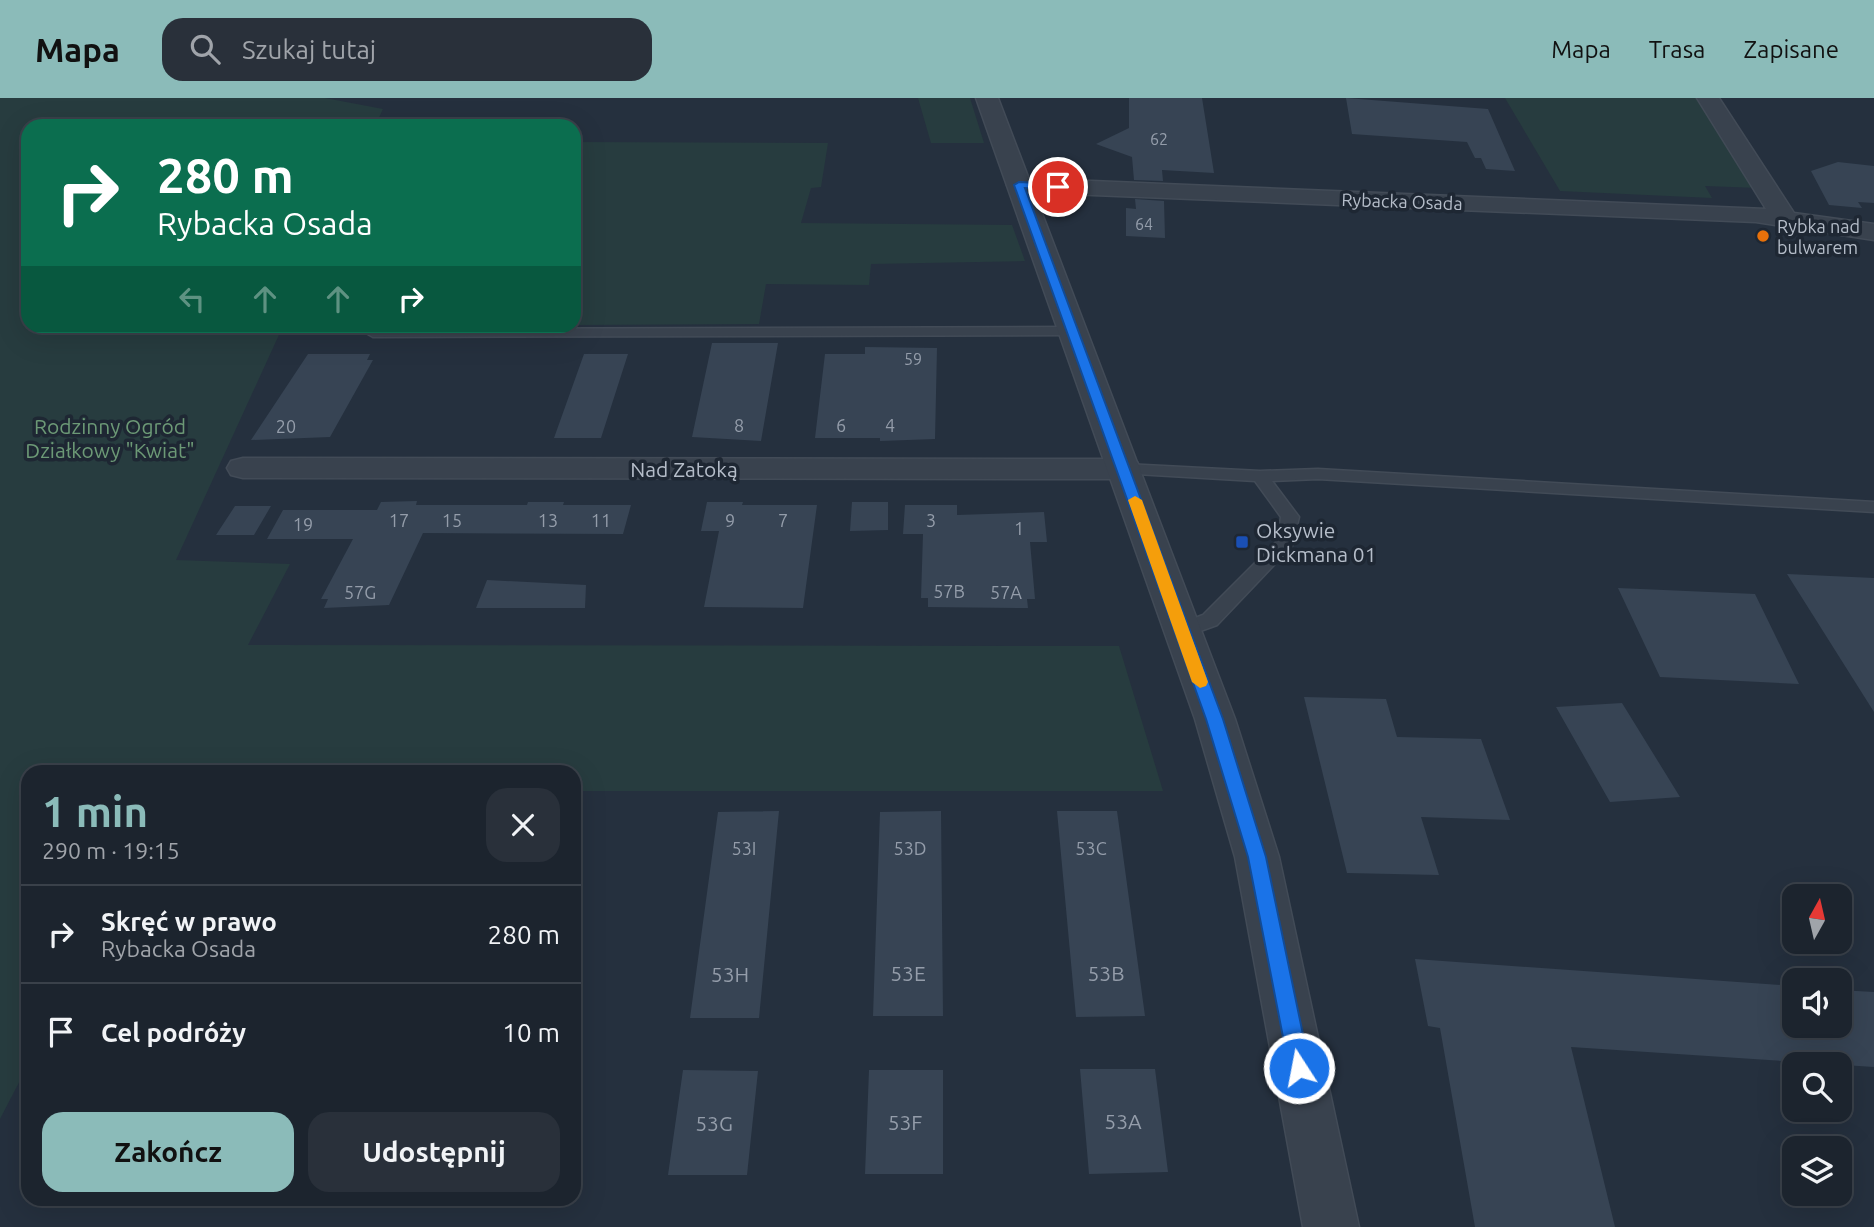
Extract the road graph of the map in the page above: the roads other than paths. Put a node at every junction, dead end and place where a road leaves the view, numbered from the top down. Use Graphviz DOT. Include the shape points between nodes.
graph roads {
  1 [pos="987,98"];
  2 [pos="1708,98"];
  3 [pos="1019,185"];
  4 [pos="1781,212"];
  5 [pos="1874,232"];
  6 [pos="1072,331"];
  7 [pos="581,332"];
  8 [pos="243,468"];
  9 [pos="1125,469"];
  10 [pos="1260,476"];
  11 [pos="1874,507"];
  12 [pos="1181,631"];
  13 [pos="1331,1227"];
  1 -- 3 [label="street"];
  2 -- 4 [label="street"];
  3 -- 4 [label="street, Rybacka Osada" via="1756,215"];
  3 -- 6 [label="street"];
  4 -- 5 [label="street, Rybacka Osada"];
  6 -- 7 [label="lane"];
  6 -- 9 [label="street"];
  8 -- 9 [label="street, Nad Zatoką"];
  9 -- 10 [label="lane"];
  9 -- 12 [label="street"];
  10 -- 11 [label="lane" via="1318,474"];
  10 -- 12 [label="lane" via="1290,517 1286,542 1210,620"];
  12 -- 13 [label="street" via="1257,857"];
}
